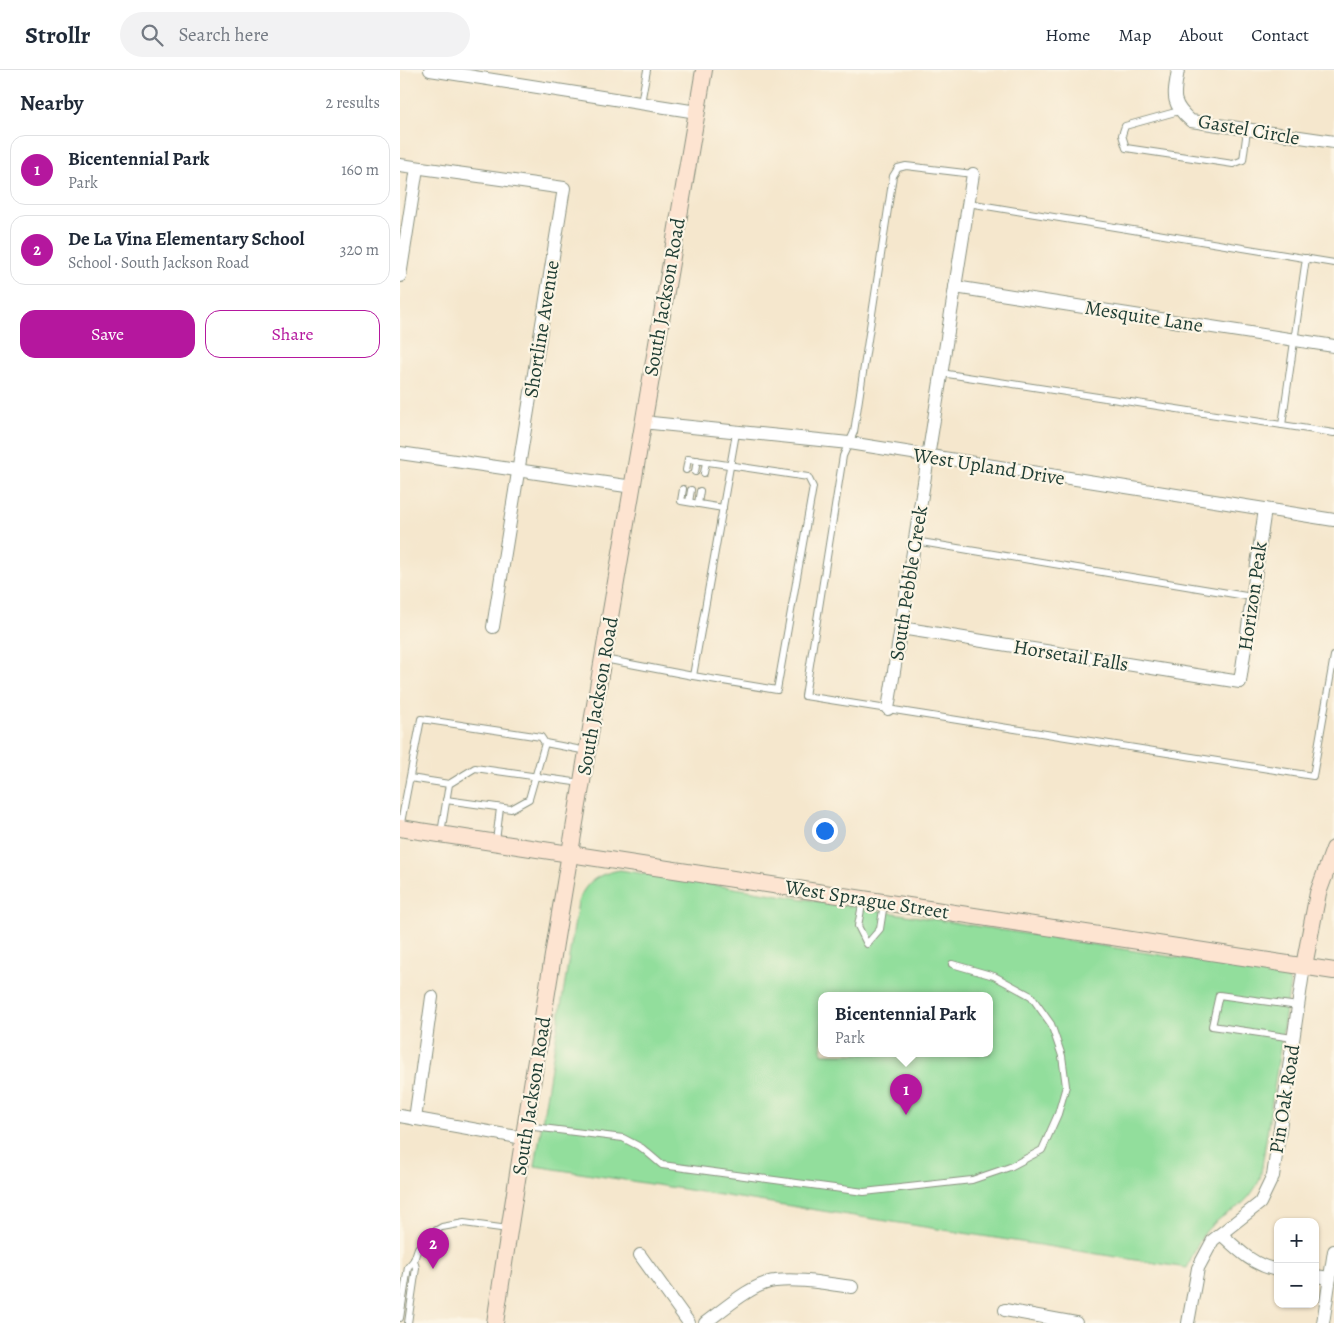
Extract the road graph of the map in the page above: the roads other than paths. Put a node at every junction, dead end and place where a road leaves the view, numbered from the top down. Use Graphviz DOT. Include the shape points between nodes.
graph roads {
  1 [pos="430,70"];
  2 [pos="647,70"];
  3 [pos="704,70"];
  4 [pos="1178,70"];
  5 [pos="456,72"];
  6 [pos="488,75"];
  7 [pos="641,104"];
  8 [pos="1179,111"];
  9 [pos="697,112"];
  10 [pos="1247,130"];
  11 [pos="1334,142"];
  12 [pos="400,165"];
  13 [pos="417,168"];
  14 [pos="973,174"];
  15 [pos="968,203"];
  16 [pos="1306,258"];
  17 [pos="1334,263"];
  18 [pos="400,276"];
  19 [pos="955,287"];
  20 [pos="1295,340"];
  21 [pos="1334,346"];
  22 [pos="941,373"];
  23 [pos="642,422"];
  24 [pos="1282,426"];
  25 [pos="736,433"];
  26 [pos="1334,433"];
  27 [pos="849,443"];
  28 [pos="400,453"];
  29 [pos="928,457"];
  30 [pos="697,460"];
  31 [pos="706,462"];
  32 [pos="730,465"];
  33 [pos="518,469"];
  34 [pos="686,470"];
  35 [pos="695,472"];
  36 [pos="704,473"];
  37 [pos="633,487"];
  38 [pos="683,489"];
  39 [pos="691,490"];
  40 [pos="700,491"];
  41 [pos="689,502"];
  42 [pos="698,504"];
  43 [pos="723,508"];
  44 [pos="1265,509"];
  45 [pos="1334,520"];
  46 [pos="915,541"];
  47 [pos="1252,597"];
  48 [pos="493,627"];
  49 [pos="901,628"];
  50 [pos="1334,656"];
  51 [pos="604,660"];
  52 [pos="693,676"];
  53 [pos="1240,682"];
  54 [pos="888,709"];
  55 [pos="544,743"];
  56 [pos="588,751"];
  57 [pos="534,776"];
  58 [pos="410,778"];
  59 [pos="582,783"];
  60 [pos="449,784"];
  61 [pos="446,800"];
  62 [pos="500,808"];
  63 [pos="400,828"];
  64 [pos="440,834"];
  65 [pos="495,844"];
  66 [pos="571,853"];
  67 [pos="1333,859"];
  68 [pos="863,898"];
  69 [pos="884,901"];
  70 [pos="952,964"];
  71 [pos="1304,966"];
  72 [pos="1334,970"];
  73 [pos="432,997"];
  74 [pos="1298,1006"];
  75 [pos="1294,1038"];
  76 [pos="400,1116"];
  77 [pos="415,1119"];
  78 [pos="524,1132"];
  79 [pos="509,1229"];
  80 [pos="1221,1234"];
  81 [pos="1334,1251"];
  82 [pos="640,1255"];
  83 [pos="414,1260"];
  84 [pos="1274,1269"];
  85 [pos="1319,1277"];
  86 [pos="1330,1278"];
  87 [pos="852,1287"];
  88 [pos="1005,1310"];
  89 [pos="400,1318"];
  90 [pos="408,1323"];
  91 [pos="495,1323"];
  92 [pos="689,1323"];
  93 [pos="705,1323"];
  94 [pos="1076,1323"];
  95 [pos="1188,1323"];
  96 [pos="1323,1323"];
  1 -- 5 [label="street"];
  2 -- 7 [label="lane"];
  3 -- 9 [label="main road, South Jackson Road"];
  4 -- 8 [label="street, Gastel Circle" via="1174,97"];
  5 -- 6 [label="street"];
  6 -- 7 [label="street"];
  7 -- 9 [label="street"];
  8 -- 10 [label="street, Gastel Circle" via="1191,121"];
  8 -- 10 [label="lane" via="1125,126 1122,135 1126,148 1233,164 1243,160"];
  9 -- 23 [label="main road, South Jackson Road"];
  10 -- 11 [label="street, Gastel Circle"];
  12 -- 13 [label="street"];
  13 -- 18 [label="street"];
  13 -- 33 [label="street, Shortline Avenue" via="564,188"];
  14 -- 15 [label="street, South Pebble Creek"];
  14 -- 27 [label="lane" via="906,166 898,168 893,176 854,432"];
  15 -- 16 [label="lane"];
  15 -- 19 [label="street, South Pebble Creek"];
  16 -- 17 [label="lane"];
  16 -- 20 [label="lane"];
  19 -- 20 [label="street, Mesquite Lane"];
  19 -- 22 [label="street, South Pebble Creek"];
  20 -- 21 [label="street, Mesquite Lane"];
  20 -- 24 [label="lane"];
  22 -- 24 [label="lane"];
  22 -- 29 [label="street, South Pebble Creek"];
  23 -- 25 [label="street, West Upland Drive"];
  23 -- 37 [label="main road, South Jackson Road"];
  24 -- 26 [label="lane"];
  25 -- 27 [label="street, West Upland Drive"];
  25 -- 32 [label="lane"];
  27 -- 29 [label="street, West Upland Drive"];
  27 -- 54 [label="lane" via="843,456 804,696"];
  28 -- 33 [label="street"];
  29 -- 44 [label="street, West Upland Drive"];
  29 -- 46 [label="street, South Pebble Creek"];
  30 -- 31 [label="lane"];
  30 -- 34 [label="lane" via="688,460"];
  30 -- 35 [label="lane"];
  31 -- 32 [label="lane"];
  31 -- 36 [label="lane"];
  32 -- 43 [label="lane"];
  32 -- 52 [label="lane" via="808,477 813,487 781,670 777,690"];
  33 -- 37 [label="street"];
  33 -- 48 [label="street, Shortline Avenue"];
  37 -- 51 [label="main road, South Jackson Road"];
  38 -- 41 [label="lane" via="681,501"];
  39 -- 41 [label="lane"];
  40 -- 42 [label="lane"];
  41 -- 42 [label="lane"];
  42 -- 43 [label="lane"];
  43 -- 52 [label="lane"];
  44 -- 45 [label="street, West Upland Drive"];
  44 -- 47 [label="street, Horizon Peak"];
  46 -- 47 [label="lane"];
  46 -- 49 [label="street, South Pebble Creek"];
  47 -- 53 [label="street, Horizon Peak"];
  49 -- 53 [label="street, Horsetail Falls"];
  49 -- 54 [label="street, South Pebble Creek"];
  50 -- 54 [label="lane" via="1314,776"];
  51 -- 52 [label="lane"];
  51 -- 56 [label="main road, South Jackson Road"];
  55 -- 56 [label="lane"];
  55 -- 57 [label="lane"];
  55 -- 58 [label="lane" via="541,737 421,719"];
  56 -- 59 [label="main road, South Jackson Road"];
  57 -- 59 [label="lane"];
  57 -- 60 [label="lane" via="474,768"];
  57 -- 62 [label="lane" via="529,799 511,809"];
  58 -- 60 [label="lane"];
  58 -- 63 [label="lane"];
  59 -- 66 [label="main road, South Jackson Road"];
  60 -- 61 [label="lane"];
  61 -- 62 [label="lane"];
  61 -- 64 [label="lane"];
  62 -- 65 [label="lane"];
  63 -- 64 [label="main road, West Sprague Street"];
  64 -- 65 [label="main road, West Sprague Street"];
  65 -- 66 [label="main road, West Sprague Street"];
  66 -- 68 [label="main road, West Sprague Street"];
  66 -- 78 [label="main road, South Jackson Road"];
  67 -- 71 [label="main road, Pin Oak Road" via="1318,893"];
  68 -- 69 [label="main road, West Sprague Street"];
  68 -- 69 [label="lane" via="858,926 867,944 880,929"];
  69 -- 71 [label="main road, West Sprague Street"];
  70 -- 78 [label="lane" via="994,976 1031,996 1051,1024 1062,1056 1066,1086 1042,1150 1010,1167 972,1180 864,1192 662,1165 642,1148 623,1138"];
  71 -- 72 [label="main road, West Sprague Street"];
  71 -- 74 [label="street, Pin Oak Road"];
  73 -- 77 [label="street"];
  74 -- 75 [label="street, Pin Oak Road"];
  74 -- 75 [label="lane" via="1218,995 1212,1026"];
  75 -- 80 [label="street, Pin Oak Road" via="1273,1176 1260,1203"];
  76 -- 77 [label="street"];
  77 -- 78 [label="street"];
  78 -- 79 [label="main road, South Jackson Road"];
  79 -- 83 [label="lane" via="464,1223 442,1227 418,1248"];
  79 -- 91 [label="main road, South Jackson Road"];
  80 -- 84 [label="street" via="1246,1257"];
  80 -- 95 [label="street, Pin Oak Road" via="1213,1240 1198,1268"];
  81 -- 86 [label="street"];
  82 -- 92 [label="street"];
  83 -- 89 [label="lane" via="408,1267"];
  83 -- 90 [label="lane" via="416,1268"];
  85 -- 86 [label="street"];
  86 -- 96 [label="street"];
  87 -- 93 [label="street" via="773,1281 746,1293"];
  88 -- 94 [label="street"];
}
